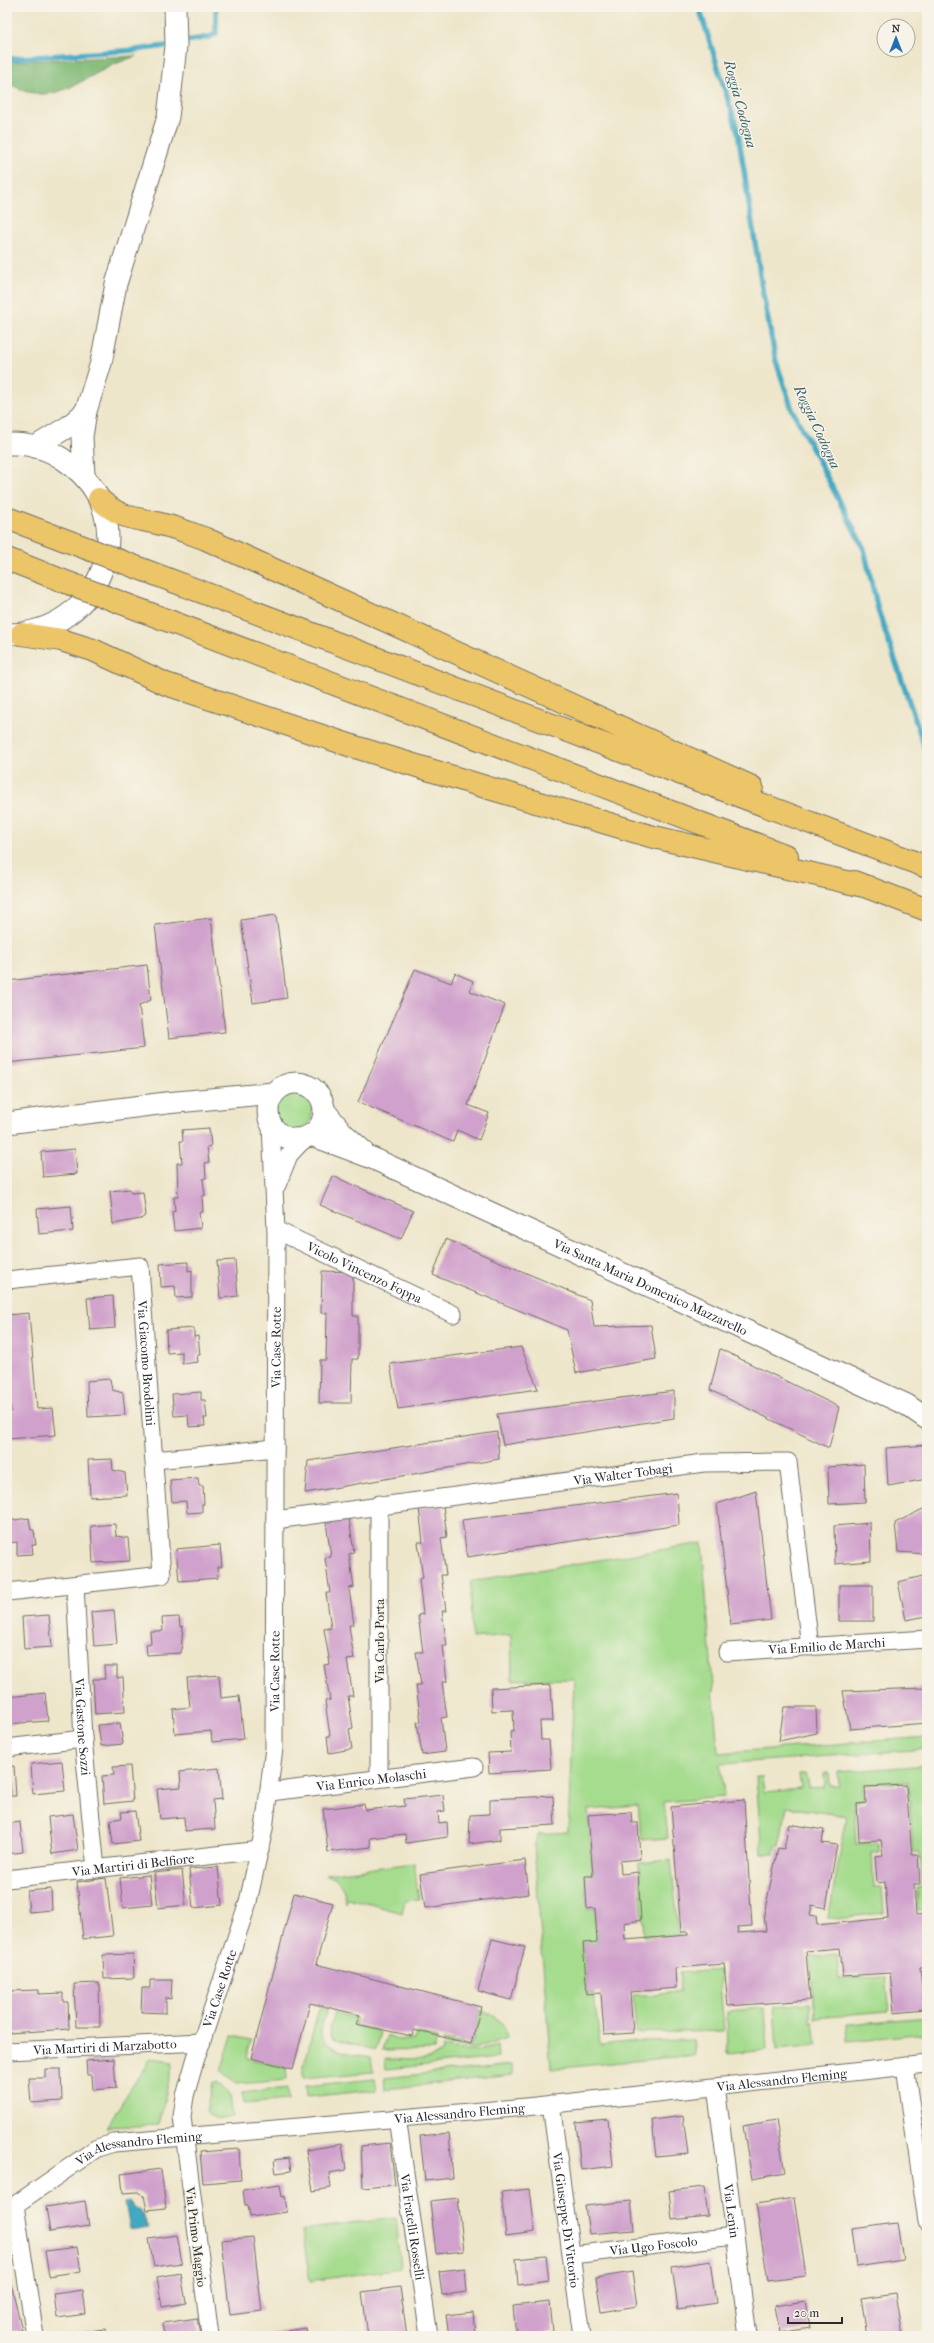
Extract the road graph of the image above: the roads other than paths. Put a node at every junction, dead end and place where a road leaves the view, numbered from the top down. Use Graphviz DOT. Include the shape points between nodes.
graph roads {
  1 [pos="175,7"];
  2 [pos="86,411"];
  3 [pos="7,444"];
  4 [pos="35,447"];
  5 [pos="84,476"];
  6 [pos="99,499"];
  7 [pos="7,518"];
  8 [pos="7,559"];
  9 [pos="14,634"];
  10 [pos="882,850"];
  11 [pos="927,867"];
  12 [pos="868,887"];
  13 [pos="927,910"];
  14 [pos="274,1093"];
  15 [pos="210,1100"];
  16 [pos="324,1110"];
  17 [pos="7,1123"];
  18 [pos="270,1124"];
  19 [pos="308,1136"];
  20 [pos="372,1158"];
  21 [pos="275,1193"];
  22 [pos="276,1230"];
  23 [pos="7,1280"];
  24 [pos="453,1314"];
  25 [pos="927,1418"];
  26 [pos="275,1448"];
  27 [pos="155,1460"];
  28 [pos="379,1504"];
  29 [pos="275,1520"];
  30 [pos="74,1585"];
  31 [pos="7,1592"];
  32 [pos="927,1639"];
  33 [pos="810,1646"];
  34 [pos="727,1652"];
  35 [pos="83,1739"];
  36 [pos="7,1748"];
  37 [pos="474,1768"];
  38 [pos="379,1778"];
  39 [pos="270,1792"];
  40 [pos="260,1850"];
  41 [pos="96,1869"];
  42 [pos="7,1879"];
  43 [pos="202,2042"];
  44 [pos="7,2051"];
  45 [pos="927,2064"];
  46 [pos="905,2066"];
  47 [pos="716,2087"];
  48 [pos="551,2104"];
  49 [pos="397,2118"];
  50 [pos="184,2137"];
  51 [pos="927,2221"];
  52 [pos="734,2236"];
  53 [pos="572,2255"];
  54 [pos="35,2336"];
  55 [pos="210,2336"];
  56 [pos="429,2336"];
  57 [pos="582,2336"];
  58 [pos="748,2336"];
  1 -- 2 [label="street" via="176,46 168,117 116,284 101,363"];
  2 -- 4 [label="street" via="69,426"];
  2 -- 5 [label="street" via="82,437"];
  3 -- 4 [label="street"];
  4 -- 5 [label="street" via="62,458"];
  5 -- 6 [label="street"];
  6 -- 9 [label="street" via="107,528 107,543 104,566 95,586 81,604 64,619 50,626"];
  6 -- 10 [label="highway" via="111,511 133,520 164,524 206,539 699,761"];
  7 -- 10 [label="highway, bridge"];
  8 -- 12 [label="highway, bridge"];
  9 -- 12 [label="highway" via="60,640 93,650 166,684 352,746 650,836"];
  10 -- 11 [label="highway"];
  12 -- 13 [label="highway"];
  14 -- 15 [label="street"];
  14 -- 16 [label="street" via="286,1084 305,1084 317,1092"];
  14 -- 18 [label="street" via="267,1108"];
  15 -- 17 [label="street"];
  15 -- 18 [label="street" via="237,1104"];
  16 -- 19 [label="street" via="321,1124"];
  16 -- 20 [label="street, Via Santa Maria Domenico Mazzarello" via="343,1133"];
  18 -- 19 [label="street" via="287,1138"];
  18 -- 21 [label="street, Via Case Rotte"];
  19 -- 20 [label="street, Via Santa Maria Domenico Mazzarello"];
  19 -- 21 [label="street, Via Case Rotte" via="287,1159"];
  20 -- 25 [label="street, Via Santa Maria Domenico Mazzarello" via="900,1401"];
  21 -- 22 [label="street, Via Case Rotte"];
  22 -- 24 [label="street, Vicolo Vincenzo Foppa"];
  22 -- 26 [label="street, Via Case Rotte"];
  23 -- 27 [label="street, Via Giacomo Brodolini" via="140,1266"];
  26 -- 27 [label="street"];
  26 -- 29 [label="street, Via Case Rotte"];
  27 -- 30 [label="street, Via Giacomo Brodolini" via="162,1575"];
  28 -- 29 [label="street, Via Walter Tobagi"];
  28 -- 33 [label="street, Via Walter Tobagi" via="704,1463 788,1462"];
  28 -- 38 [label="street, Via Carlo Porta"];
  29 -- 39 [label="street, Via Case Rotte" via="276,1721"];
  30 -- 31 [label="street"];
  30 -- 35 [label="street, Via Gastone Sozzi"];
  32 -- 33 [label="street, Via Emilio de Marchi"];
  33 -- 34 [label="street, Via Emilio de Marchi"];
  35 -- 36 [label="street"];
  35 -- 41 [label="street, Via Gastone Sozzi"];
  37 -- 38 [label="street, Via Enrico Molaschi"];
  38 -- 39 [label="street, Via Enrico Molaschi"];
  39 -- 40 [label="street, Via Case Rotte"];
  40 -- 41 [label="street, Via Martiri di Belfiore"];
  40 -- 43 [label="street, Via Case Rotte" via="243,1919"];
  41 -- 42 [label="street, Via Martiri di Belfiore"];
  43 -- 44 [label="street, Via Martiri di Marzabotto"];
  43 -- 50 [label="street, Via Case Rotte" via="184,2102"];
  45 -- 46 [label="street, Via Alessandro Fleming"];
  46 -- 47 [label="street, Via Alessandro Fleming"];
  46 -- 51 [label="street"];
  47 -- 48 [label="street, Via Alessandro Fleming"];
  47 -- 52 [label="street, Via Lenin"];
  48 -- 49 [label="street, Via Alessandro Fleming"];
  48 -- 53 [label="street, Via Giuseppe Di Vittorio"];
  49 -- 50 [label="street, Via Alessandro Fleming"];
  49 -- 56 [label="street, Via Fratelli Rosselli"];
  50 -- 54 [label="street, Via Alessandro Fleming" via="105,2144 18,2201 14,2210"];
  50 -- 55 [label="street, Via Primo Maggio"];
  52 -- 53 [label="street, Via Ugo Foscolo"];
  52 -- 58 [label="street, Via Lenin"];
  53 -- 57 [label="street, Via Giuseppe Di Vittorio"];
}
